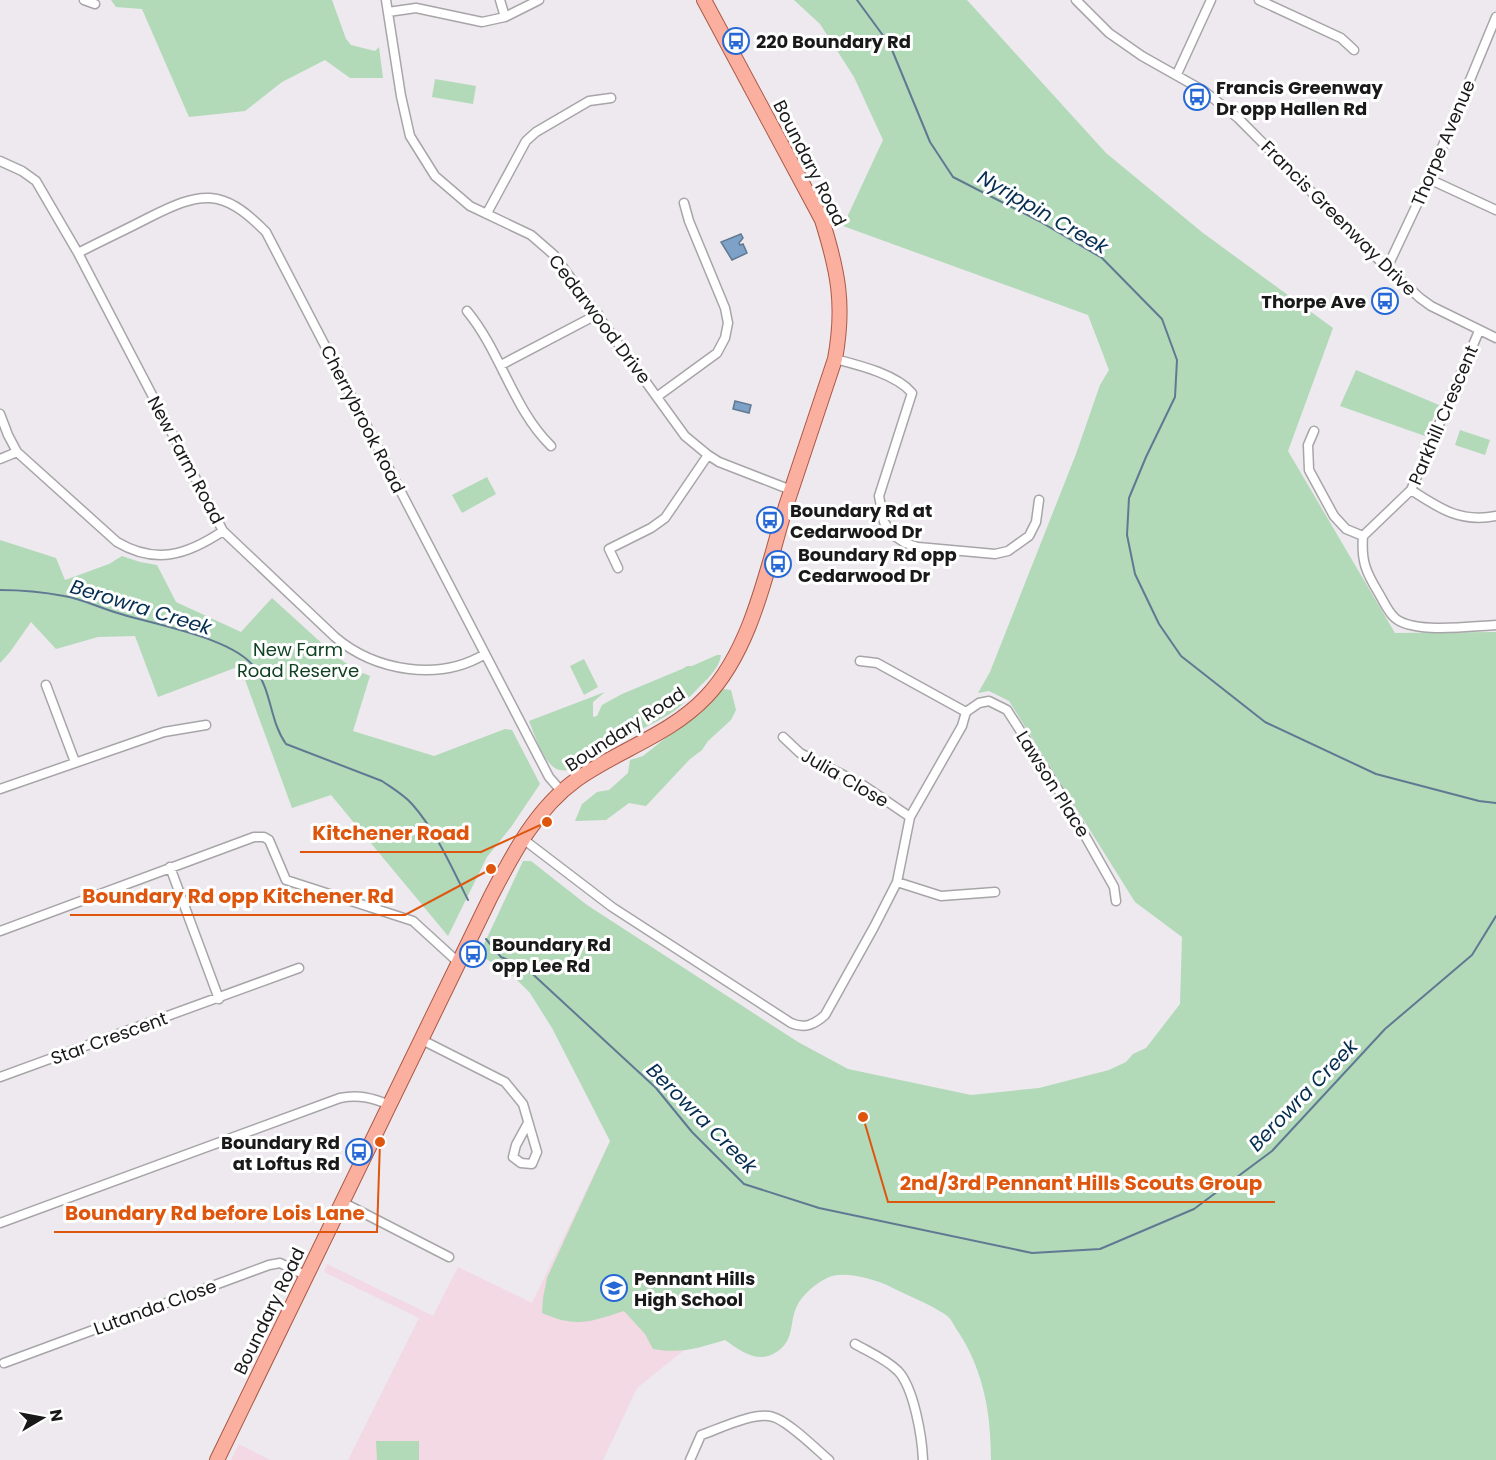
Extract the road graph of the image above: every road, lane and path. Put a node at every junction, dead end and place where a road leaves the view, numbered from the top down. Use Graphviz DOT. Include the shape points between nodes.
graph roads {
  1 [pos="84,0"];
  2 [pos="386,0"];
  3 [pos="500,0"];
  4 [pos="539,0"];
  5 [pos="704,0"];
  6 [pos="1076,0"];
  7 [pos="1211,0"];
  8 [pos="1259,0"];
  9 [pos="95,4"];
  10 [pos="388,12"];
  11 [pos="1496,16"];
  12 [pos="505,17"];
  13 [pos="1354,50"];
  14 [pos="1177,74"];
  15 [pos="612,98"];
  16 [pos="0,161"];
  17 [pos="1429,179"];
  18 [pos="684,202"];
  19 [pos="1496,210"];
  20 [pos="487,213"];
  21 [pos="78,253"];
  22 [pos="1387,268"];
  23 [pos="467,310"];
  24 [pos="598,314"];
  25 [pos="1479,331"];
  26 [pos="1496,339"];
  27 [pos="835,359"];
  28 [pos="501,365"];
  29 [pos="658,396"];
  30 [pos="0,414"];
  31 [pos="1314,431"];
  32 [pos="551,446"];
  33 [pos="17,452"];
  34 [pos="708,455"];
  35 [pos="0,459"];
  36 [pos="791,490"];
  37 [pos="1411,490"];
  38 [pos="1039,500"];
  39 [pos="1496,516"];
  40 [pos="223,531"];
  41 [pos="1363,536"];
  42 [pos="618,568"];
  43 [pos="1496,626"];
  44 [pos="485,654"];
  45 [pos="860,661"];
  46 [pos="46,685"];
  47 [pos="966,712"];
  48 [pos="206,725"];
  49 [pos="783,737"];
  50 [pos="75,762"];
  51 [pos="0,789"];
  52 [pos="562,792"];
  53 [pos="910,817"];
  54 [pos="523,839"];
  55 [pos="170,867"];
  56 [pos="897,882"];
  57 [pos="994,892"];
  58 [pos="1116,901"];
  59 [pos="0,931"];
  60 [pos="459,963"];
  61 [pos="299,968"];
  62 [pos="219,999"];
  63 [pos="422,1040"];
  64 [pos="0,1077"];
  65 [pos="390,1104"];
  66 [pos="528,1123"];
  67 [pos="342,1202"];
  68 [pos="0,1223"];
  69 [pos="449,1257"];
  70 [pos="307,1276"];
  71 [pos="855,1344"];
  72 [pos="4,1363"];
  73 [pos="217,1460"];
  74 [pos="690,1460"];
  75 [pos="829,1460"];
  76 [pos="923,1460"];
  1 -- 9 [label="street"];
  2 -- 10 [label="street, Cedarwood Drive"];
  3 -- 12 [label="street"];
  4 -- 12 [label="street"];
  5 -- 27 [label="main road, Boundary Road" via="822,220 838,282 840,330"];
  6 -- 14 [label="street, Francis Greenway Drive" via="1109,33"];
  7 -- 14 [label="street"];
  8 -- 13 [label="street" via="1341,38"];
  10 -- 12 [label="street" via="416,8 482,22"];
  10 -- 20 [label="street, Cedarwood Drive" via="410,136 435,176 470,206"];
  11 -- 17 [label="street, Thorpe Avenue"];
  14 -- 22 [label="street, Francis Greenway Drive" via="1238,118"];
  15 -- 20 [label="street" via="589,101 526,141"];
  16 -- 21 [label="street, New Farm Road" via="36,181"];
  17 -- 19 [label="street"];
  17 -- 22 [label="street, Thorpe Avenue"];
  18 -- 29 [label="street" via="728,323 717,353"];
  20 -- 24 [label="street, Cedarwood Drive" via="531,236 554,255"];
  21 -- 40 [label="street, New Farm Road"];
  21 -- 44 [label="street, Cherrybrook Road" via="188,200 221,200 247,213 266,232"];
  22 -- 25 [label="street, Francis Greenway Drive" via="1431,306"];
  23 -- 28 [label="street"];
  24 -- 28 [label="street"];
  24 -- 29 [label="street, Cedarwood Drive"];
  25 -- 26 [label="street, Francis Greenway Drive"];
  25 -- 37 [label="street, Parkhill Crescent"];
  27 -- 36 [label="main road, Boundary Road"];
  27 -- 38 [label="street" via="866,367 906,386 912,393 879,496 884,522 893,535 918,548 990,554 1008,551 1029,536"];
  28 -- 32 [label="street" via="533,427"];
  29 -- 34 [label="street, Cedarwood Drive" via="686,436"];
  30 -- 33 [label="street"];
  31 -- 41 [label="street" via="1308,446 1309,470 1334,516 1346,529"];
  33 -- 35 [label="street"];
  33 -- 40 [label="street" via="117,542 131,550 167,555 204,544"];
  34 -- 36 [label="street, Cedarwood Drive"];
  34 -- 42 [label="street" via="665,519 609,549"];
  36 -- 52 [label="main road, Boundary Road" via="748,628 723,675 686,715 632,750 598,766"];
  37 -- 39 [label="street" via="1441,509 1467,518"];
  37 -- 41 [label="street, Parkhill Crescent"];
  40 -- 44 [label="street, New Farm Road" via="335,637 367,658 393,667 417,669 468,664"];
  41 -- 43 [label="street" via="1366,573 1393,616 1402,623 1416,627"];
  44 -- 52 [label="street, Cherrybrook Road" via="549,777"];
  45 -- 47 [label="street" via="877,663"];
  46 -- 50 [label="street"];
  47 -- 53 [label="street" via="962,726"];
  47 -- 58 [label="street, Lawson Place" via="988,700 1007,710 1066,802 1114,887"];
  48 -- 50 [label="street" via="164,732"];
  49 -- 53 [label="street, Julia Close" via="800,753 863,785"];
  50 -- 51 [label="street"];
  52 -- 54 [label="main road, Boundary Road"];
  53 -- 56 [label="street"];
  54 -- 56 [label="street" via="612,907 798,1026 810,1025 825,1015"];
  54 -- 60 [label="main road, Boundary Road"];
  55 -- 59 [label="street"];
  55 -- 60 [label="street" via="254,837 264,837 286,880 413,921"];
  55 -- 62 [label="street"];
  56 -- 57 [label="street" via="941,896"];
  60 -- 63 [label="main road, Boundary Road"];
  61 -- 62 [label="street, Star Crescent"];
  62 -- 64 [label="street, Star Crescent"];
  63 -- 65 [label="main road, Boundary Road"];
  63 -- 66 [label="street" via="505,1082 523,1104"];
  65 -- 67 [label="main road, Boundary Road"];
  65 -- 68 [label="street" via="367,1096 340,1098"];
  67 -- 69 [label="street"];
  67 -- 70 [label="main road, Boundary Road"];
  70 -- 72 [label="street, Lutanda Close" via="280,1263 269,1265"];
  70 -- 73 [label="main road, Boundary Road"];
  71 -- 76 [label="street" via="887,1362 906,1381"];
  74 -- 75 [label="street" via="701,1435 758,1416 774,1417"];
}
